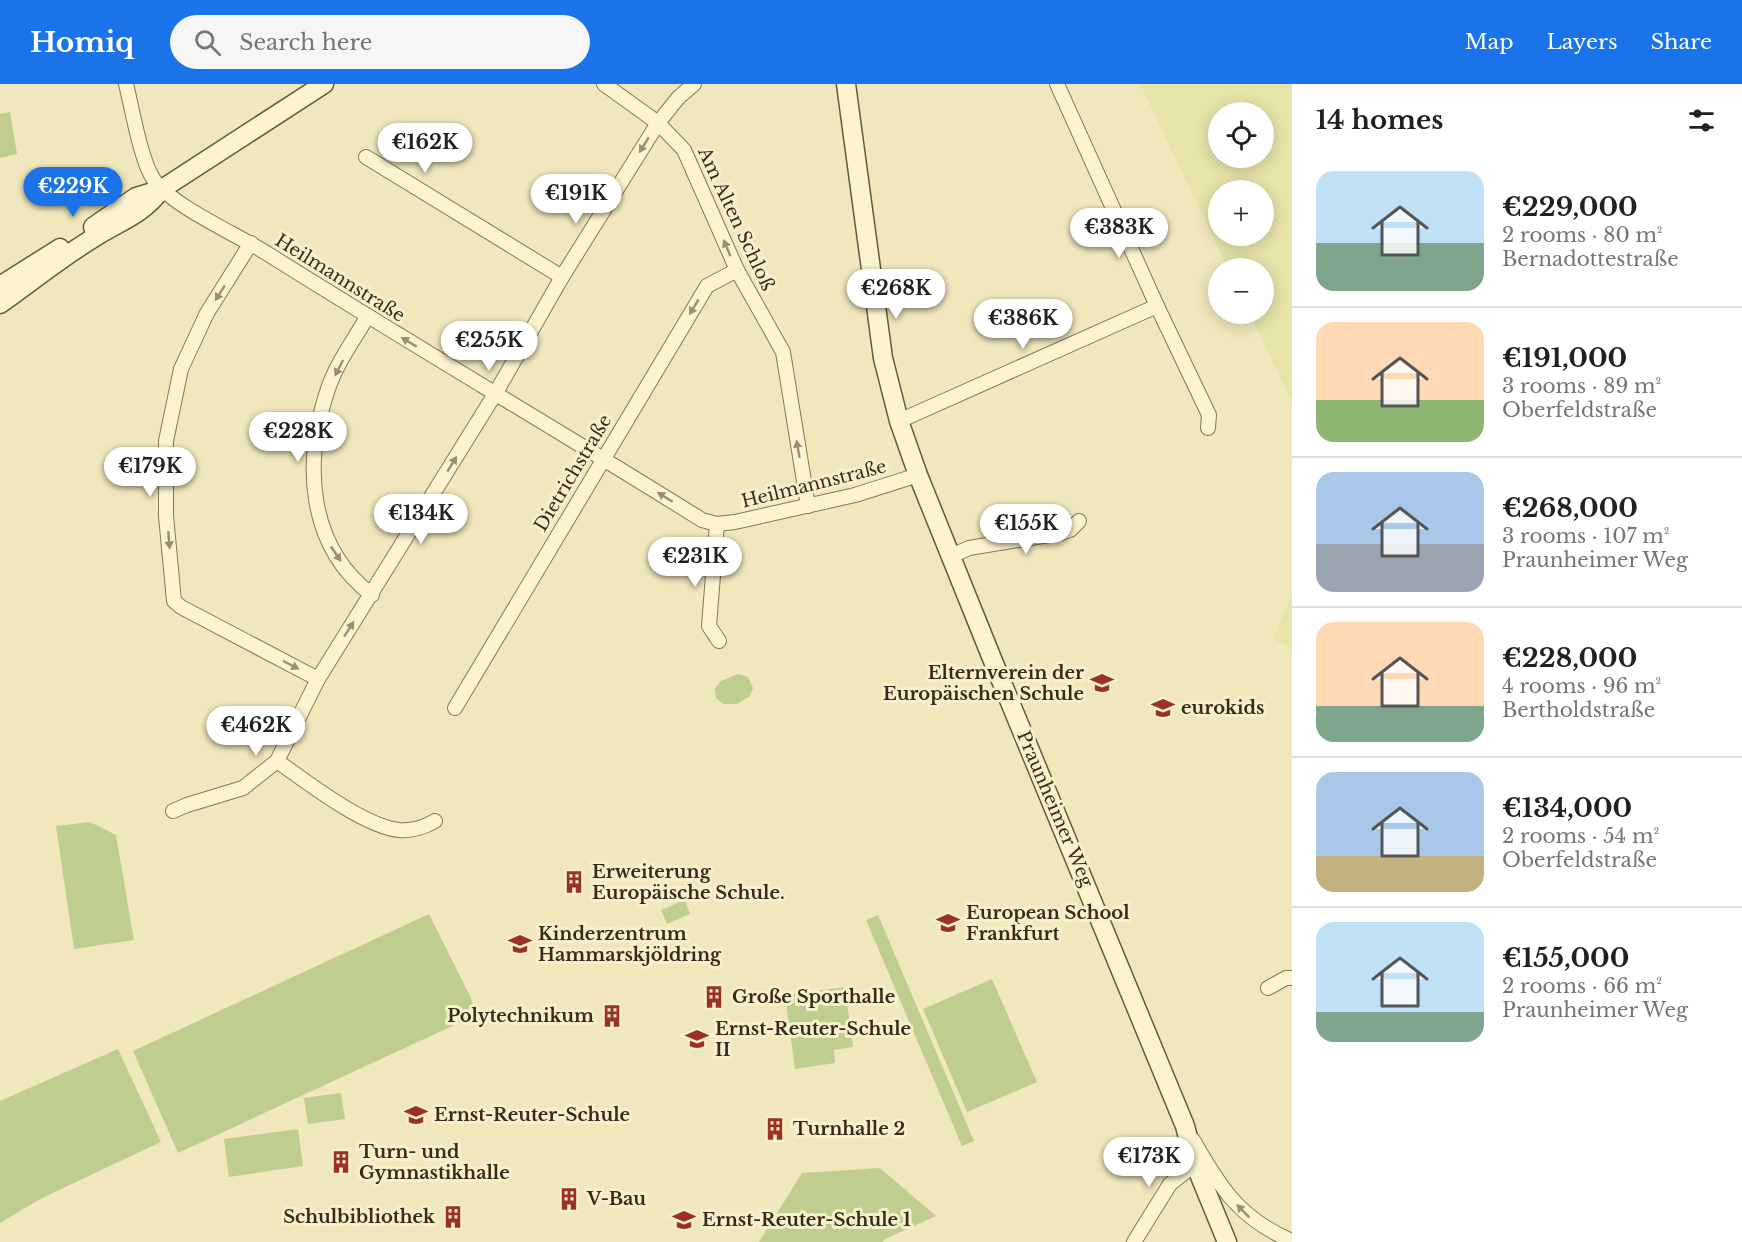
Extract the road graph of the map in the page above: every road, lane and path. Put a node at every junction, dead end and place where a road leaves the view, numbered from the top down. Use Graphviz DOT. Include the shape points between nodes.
graph roads {
  1 [pos="126,84"];
  2 [pos="324,84"];
  3 [pos="604,84"];
  4 [pos="694,84"];
  5 [pos="846,84"];
  6 [pos="1057,84"];
  7 [pos="658,123"];
  8 [pos="366,157"];
  9 [pos="162,189"];
  10 [pos="251,243"];
  11 [pos="737,270"];
  12 [pos="562,277"];
  13 [pos="0,286"];
  14 [pos="0,304"];
  15 [pos="1157,306"];
  16 [pos="367,316"];
  17 [pos="495,394"];
  18 [pos="899,421"];
  19 [pos="1208,428"];
  20 [pos="603,458"];
  21 [pos="918,475"];
  22 [pos="808,506"];
  23 [pos="1079,521"];
  24 [pos="717,524"];
  25 [pos="951,556"];
  26 [pos="372,594"];
  27 [pos="719,641"];
  28 [pos="318,679"];
  29 [pos="455,708"];
  30 [pos="277,761"];
  31 [pos="173,811"];
  32 [pos="435,821"];
  33 [pos="1292,978"];
  34 [pos="1268,988"];
  35 [pos="1185,1126"];
  36 [pos="1195,1164"];
  37 [pos="1292,1241"];
  38 [pos="1134,1242"];
  39 [pos="1227,1242"];
  1 -- 9 [label="street" via="145,159"];
  2 -- 9 [label="main road"];
  3 -- 7 [label="street, Am Alten Schloß"];
  4 -- 7 [label="street"];
  5 -- 18 [label="main road, Praunheimer Weg" via="883,358"];
  6 -- 15 [label="street"];
  11 -- 7 [label="street, Am Alten Schloß, one-way" via="684,150"];
  7 -- 12 [label="street, one-way"];
  8 -- 12 [label="street"];
  9 -- 10 [label="street, Heilmannstraße"];
  9 -- 13 [label="main road" via="136,197"];
  9 -- 14 [label="main road" via="148,206 95,237"];
  10 -- 16 [label="street, Heilmannstraße"];
  10 -- 28 [label="street, one-way" via="207,313 181,369 166,441 166,516 174,601"];
  11 -- 20 [label="street, Dietrichstraße, one-way" via="707,286"];
  22 -- 11 [label="street, Am Alten Schloß, one-way" via="783,352"];
  12 -- 17 [label="street"];
  15 -- 18 [label="street"];
  15 -- 19 [label="street" via="1209,415"];
  17 -- 16 [label="street, Heilmannstraße, one-way"];
  16 -- 26 [label="street, one-way" via="328,389 316,439 313,480 318,517 331,548 356,583"];
  17 -- 20 [label="street, Heilmannstraße"];
  26 -- 17 [label="street, one-way"];
  18 -- 21 [label="main road, Praunheimer Weg"];
  24 -- 20 [label="street, Heilmannstraße, one-way" via="702,520"];
  20 -- 29 [label="street, Dietrichstraße"];
  21 -- 22 [label="street, Heilmannstraße"];
  21 -- 25 [label="main road, Praunheimer Weg"];
  22 -- 24 [label="street, Heilmannstraße"];
  23 -- 25 [label="street" via="1062,533 969,548"];
  24 -- 27 [label="street" via="708,626"];
  25 -- 35 [label="main road, Praunheimer Weg"];
  28 -- 26 [label="street, one-way"];
  28 -- 30 [label="street"];
  30 -- 31 [label="street" via="243,788"];
  30 -- 32 [label="street" via="367,820 399,830 425,827"];
  33 -- 34 [label="street"];
  35 -- 36 [label="main road, Praunheimer Weg"];
  37 -- 35 [label="street, one-way" via="1245,1215 1224,1190"];
  36 -- 38 [label="street" via="1170,1184"];
  36 -- 39 [label="main road, Praunheimer Weg"];
}
